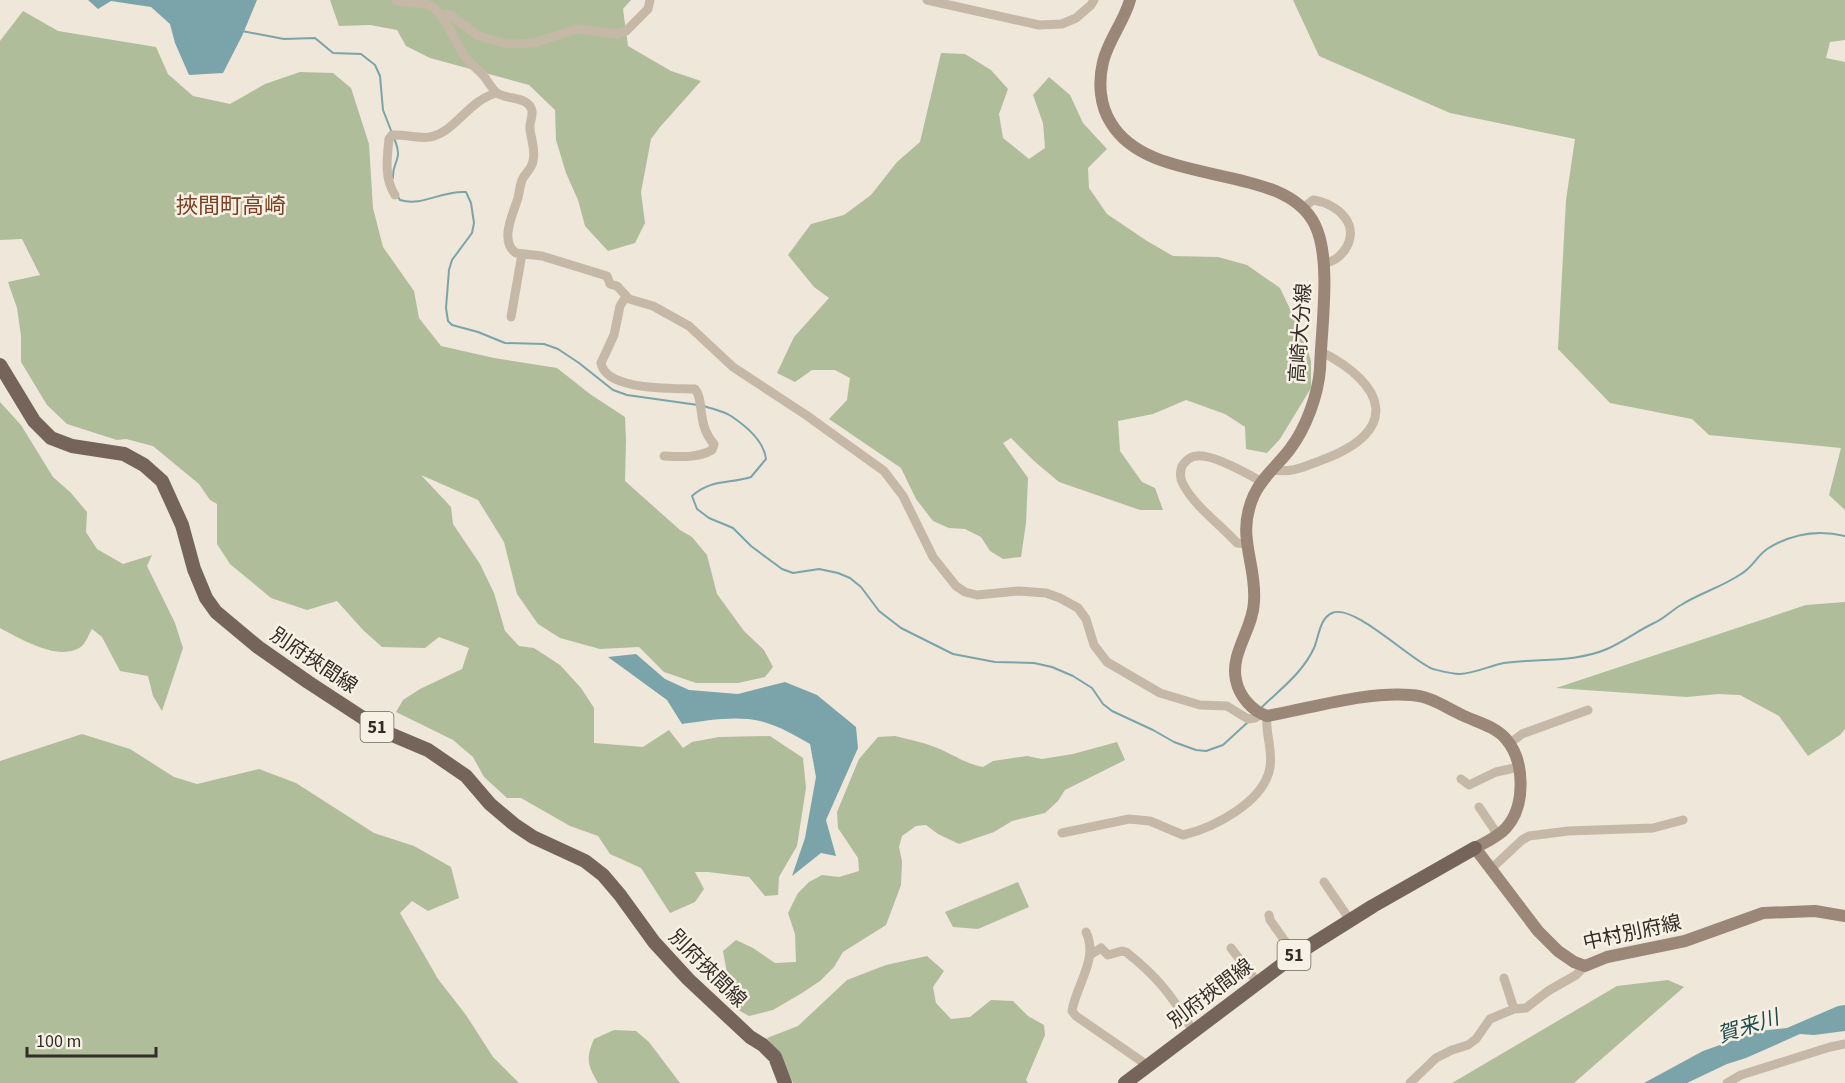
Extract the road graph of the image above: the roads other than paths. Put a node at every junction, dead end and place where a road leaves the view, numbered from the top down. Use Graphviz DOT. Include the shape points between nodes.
graph roads {
  1 [pos="396,0"];
  2 [pos="650,0"];
  3 [pos="927,0"];
  4 [pos="1094,0"];
  5 [pos="1130,0"];
  6 [pos="440,15"];
  7 [pos="497,93"];
  8 [pos="395,195"];
  9 [pos="1303,208"];
  10 [pos="522,254"];
  11 [pos="1324,263"];
  12 [pos="626,296"];
  13 [pos="511,316"];
  14 [pos="1320,351"];
  15 [pos="0,365"];
  16 [pos="664,456"];
  17 [pos="1273,470"];
  18 [pos="1262,482"];
  19 [pos="1246,544"];
  20 [pos="1588,710"];
  21 [pos="1264,715"];
  22 [pos="1509,744"];
  23 [pos="1519,768"];
  24 [pos="1461,779"];
  25 [pos="1479,807"];
  26 [pos="1683,820"];
  27 [pos="1062,833"];
  28 [pos="1498,835"];
  29 [pos="1475,848"];
  30 [pos="1491,869"];
  31 [pos="1324,882"];
  32 [pos="1269,915"];
  33 [pos="1845,916"];
  34 [pos="1350,920"];
  35 [pos="1086,932"];
  36 [pos="1231,948"];
  37 [pos="1090,955"];
  38 [pos="1295,955"];
  39 [pos="1585,966"];
  40 [pos="1504,978"];
  41 [pos="1257,982"];
  42 [pos="1514,1009"];
  43 [pos="1193,1031"];
  44 [pos="1845,1044"];
  45 [pos="1147,1065"];
  46 [pos="1740,1079"];
  47 [pos="785,1083"];
  48 [pos="1125,1083"];
  49 [pos="1410,1083"];
  50 [pos="1726,1083"];
  1 -- 6 [label="street" via="424,3"];
  2 -- 6 [label="street" via="648,9 626,31 617,34 577,29 534,43 508,44 478,36 449,14"];
  3 -- 4 [label="street" via="1039,25 1069,21"];
  5 -- 9 [label="main road, 高崎大分線" via="1103,62 1101,97 1114,129 1141,153 1273,191"];
  6 -- 7 [label="street" via="464,57"];
  7 -- 8 [label="street" via="479,100 437,134 392,135 387,177"];
  7 -- 10 [label="street" via="525,102 532,112 529,127 534,159 522,179 508,222 510,246"];
  9 -- 11 [label="main road, 高崎大分線" via="1319,233"];
  9 -- 11 [label="street" via="1313,200 1325,204 1340,212 1351,229 1351,238 1340,257"];
  10 -- 12 [label="street" via="542,256 607,276 610,284"];
  10 -- 13 [label="street"];
  11 -- 14 [label="main road, 高崎大分線"];
  12 -- 16 [label="street" via="601,363 604,372 622,383 694,389 699,394 703,428 714,444 712,450 702,454"];
  12 -- 21 [label="street" via="689,326 733,367 884,471 903,496 933,557 956,586 977,595 1019,591 1060,598 1078,608 1094,645 1107,662 1160,693 1200,705 1227,706 1248,719"];
  14 -- 17 [label="main road, 高崎大分線" via="1319,380 1305,422 1292,447"];
  14 -- 17 [label="street" via="1362,378 1376,401 1375,418 1366,435 1341,453 1289,472"];
  15 -- 47 [label="main road, 別府挾間線 / 51" via="34,421 51,438 72,446 124,454 162,481 182,525 206,598 216,612 308,682 383,731 428,750 466,776 514,825 585,861 603,875 688,979 750,1037 763,1044 775,1058"];
  17 -- 18 [label="main road, 高崎大分線"];
  18 -- 19 [label="main road, 高崎大分線" via="1246,522"];
  18 -- 19 [label="street" via="1198,455 1189,458 1180,474 1192,498 1237,543"];
  19 -- 21 [label="main road, 高崎大分線" via="1254,603 1235,661 1236,681 1243,697"];
  20 -- 22 [label="street" via="1522,734"];
  21 -- 22 [label="main road" via="1383,694 1413,695 1434,700 1495,730"];
  21 -- 27 [label="street" via="1271,758 1268,774 1246,804 1218,824 1183,835 1150,821 1130,819"];
  22 -- 23 [label="main road"];
  23 -- 24 [label="street" via="1496,772 1469,785"];
  23 -- 28 [label="main road" via="1517,807 1508,826"];
  25 -- 28 [label="street"];
  26 -- 30 [label="street" via="1653,828 1529,836"];
  28 -- 29 [label="main road"];
  29 -- 30 [label="main road, 中村別府線"];
  29 -- 34 [label="main road, 別府挾間線 / 51"];
  30 -- 39 [label="main road, 中村別府線" via="1538,931 1558,951"];
  31 -- 34 [label="street"];
  32 -- 38 [label="street"];
  33 -- 39 [label="main road, 中村別府線" via="1815,911 1763,913 1685,941 1607,957"];
  34 -- 38 [label="main road, 別府挾間線 / 51"];
  35 -- 37 [label="street"];
  36 -- 41 [label="street"];
  37 -- 43 [label="street" via="1101,948 1108,955 1126,952 1160,982"];
  37 -- 45 [label="street" via="1072,1011"];
  38 -- 41 [label="main road, 別府挾間線 / 51"];
  39 -- 42 [label="street" via="1526,1008"];
  40 -- 42 [label="street"];
  41 -- 43 [label="main road, 別府挾間線 / 51"];
  42 -- 49 [label="street" via="1490,1019 1476,1039 1436,1058"];
  43 -- 45 [label="main road, 別府挾間線 / 51"];
  44 -- 46 [label="street"];
  45 -- 48 [label="main road, 別府挾間線 / 51"];
  46 -- 50 [label="street"];
}
